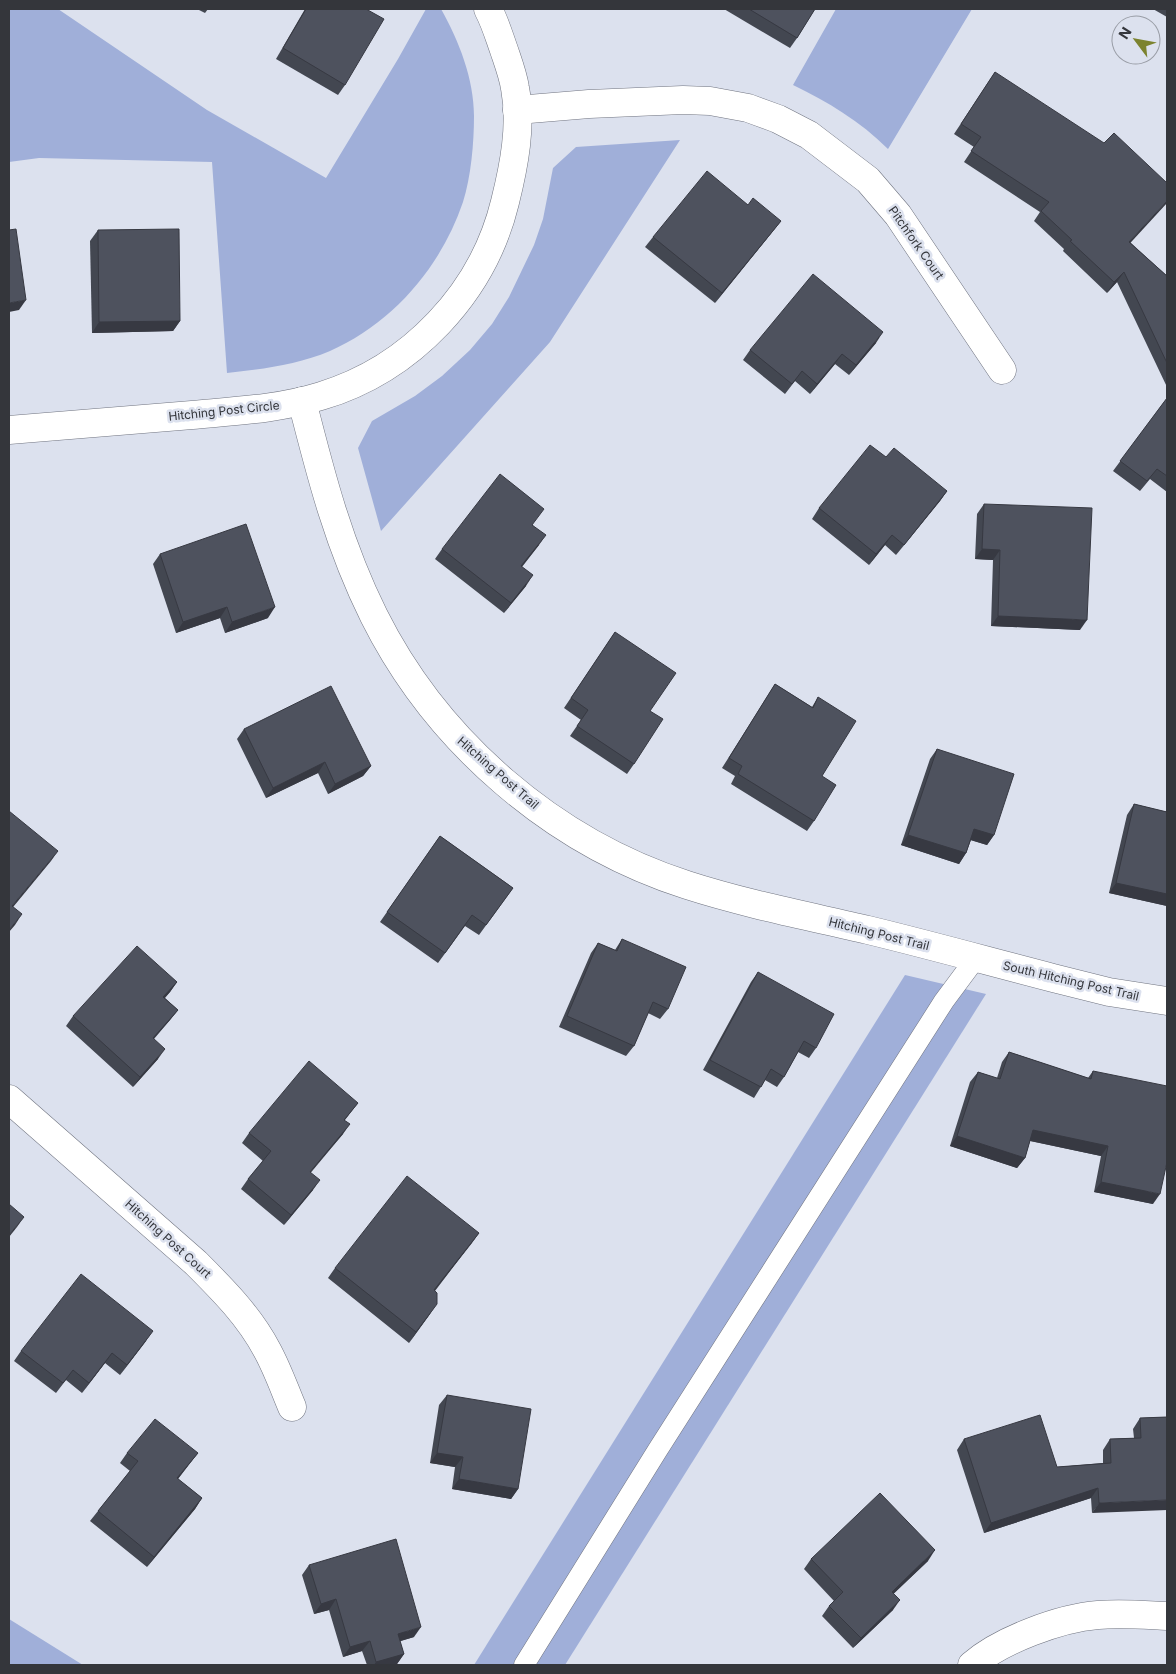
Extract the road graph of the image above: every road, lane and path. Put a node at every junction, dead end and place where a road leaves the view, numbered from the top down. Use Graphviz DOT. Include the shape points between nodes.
graph roads {
  1 [pos="488,9"];
  2 [pos="517,110"];
  3 [pos="1002,370"];
  4 [pos="302,401"];
  5 [pos="9,430"];
  6 [pos="976,958"];
  7 [pos="1167,1001"];
  8 [pos="9,1099"];
  9 [pos="292,1407"];
  10 [pos="1167,1616"];
  11 [pos="524,1665"];
  12 [pos="972,1665"];
  1 -- 2 [label="street, Hitching Post Circle" via="516,89"];
  2 -- 3 [label="street, Pitchfork Court" via="588,104 710,101 748,108 809,135 868,180 898,215"];
  2 -- 4 [label="street, Hitching Post Circle" via="516,145 504,208 485,256 460,298 442,320 398,358 347,386"];
  4 -- 5 [label="street, Hitching Post Circle" via="259,409"];
  4 -- 6 [label="street, Hitching Post Trail" via="336,526 378,625 396,657 438,716 464,745 524,799 586,840 685,885"];
  6 -- 7 [label="street, South Hitching Post Trail" via="1109,992"];
  6 -- 11 [label="lane" via="944,1001"];
  8 -- 9 [label="street, Hitching Post Court" via="224,1290 246,1316 267,1350"];
  10 -- 12 [label="street" via="1098,1615 1070,1620 1042,1628 997,1648"];
}
